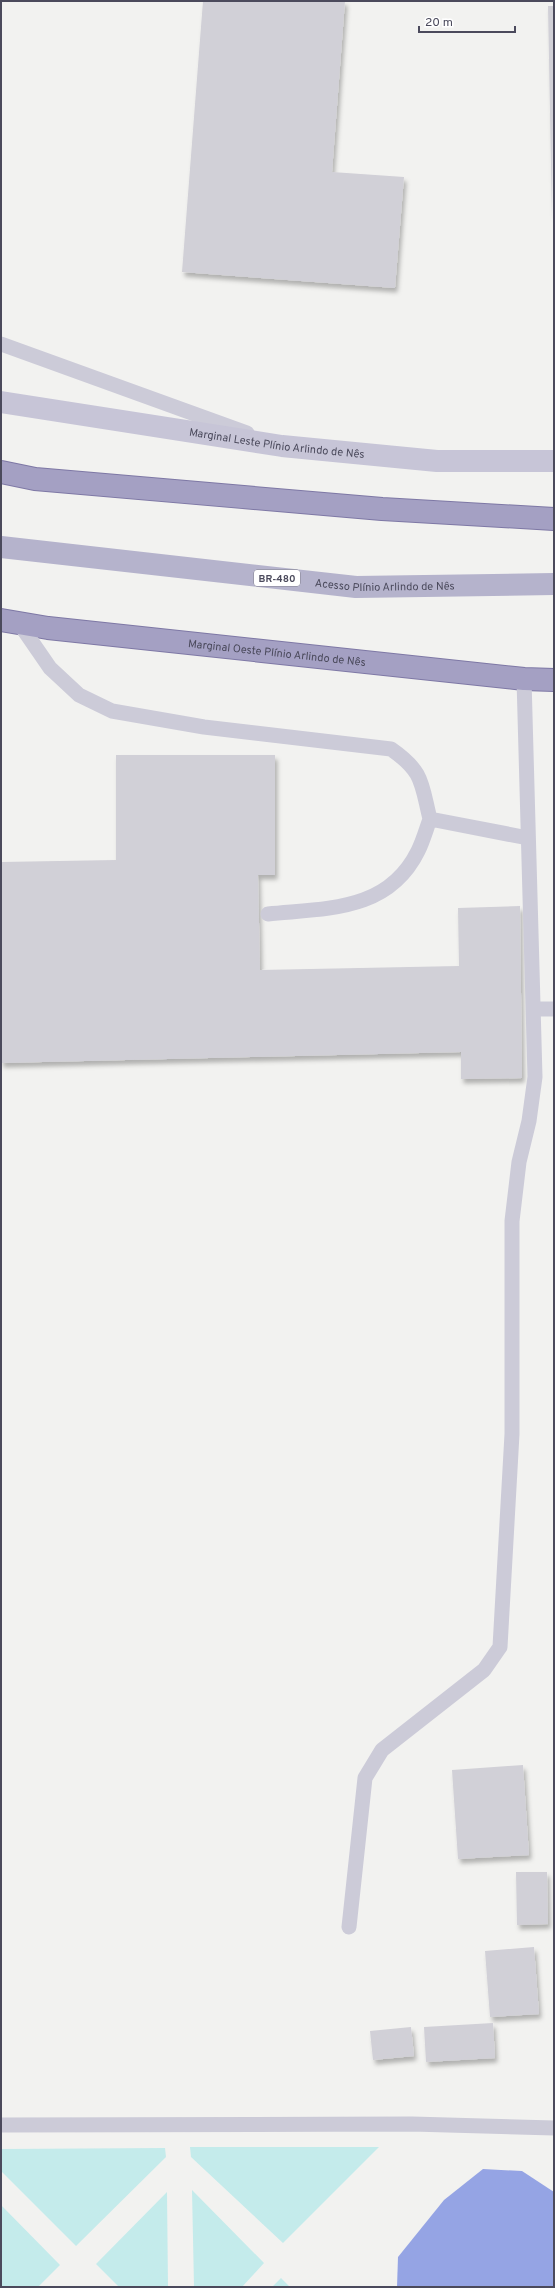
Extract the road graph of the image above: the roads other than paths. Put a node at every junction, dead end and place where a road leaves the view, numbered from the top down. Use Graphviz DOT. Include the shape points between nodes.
graph roads {
  1 [pos="1,344"];
  2 [pos="1,402"];
  3 [pos="282,446"];
  4 [pos="554,461"];
  5 [pos="1,472"];
  6 [pos="554,519"];
  7 [pos="1,547"];
  8 [pos="554,584"];
  9 [pos="10,621"];
  10 [pos="524,679"];
  11 [pos="554,680"];
  12 [pos="430,819"];
  13 [pos="528,838"];
  14 [pos="268,914"];
  15 [pos="533,1009"];
  16 [pos="554,1009"];
  17 [pos="349,1927"];
  18 [pos="1,2125"];
  19 [pos="554,2128"];
  1 -- 3 [label="lane"];
  2 -- 3 [label="main road, Marginal Leste Plínio Arlindo de Nês"];
  3 -- 4 [label="main road, Marginal Leste Plínio Arlindo de Nês" via="437,461"];
  5 -- 6 [label="highway" via="35,479 382,510"];
  7 -- 8 [label="main road, Acesso Plínio Arlindo de Nês / BR-480" via="356,587"];
  9 -- 10 [label="highway, Marginal Oeste Plínio Arlindo de Nês" via="64,630"];
  9 -- 12 [label="lane" via="50,668 79,694 112,711 204,727 391,749 407,760 418,774"];
  10 -- 11 [label="highway, Marginal Oeste Plínio Arlindo de Nês"];
  10 -- 13 [label="lane"];
  12 -- 13 [label="lane"];
  12 -- 14 [label="lane" via="418,852 398,878 373,897 351,905"];
  13 -- 15 [label="lane"];
  15 -- 16 [label="lane"];
  15 -- 17 [label="lane" via="534,1077 512,1221 512,1434 500,1647 484,1670 382,1750 365,1778"];
  18 -- 19 [label="lane" via="412,2124"];
}
